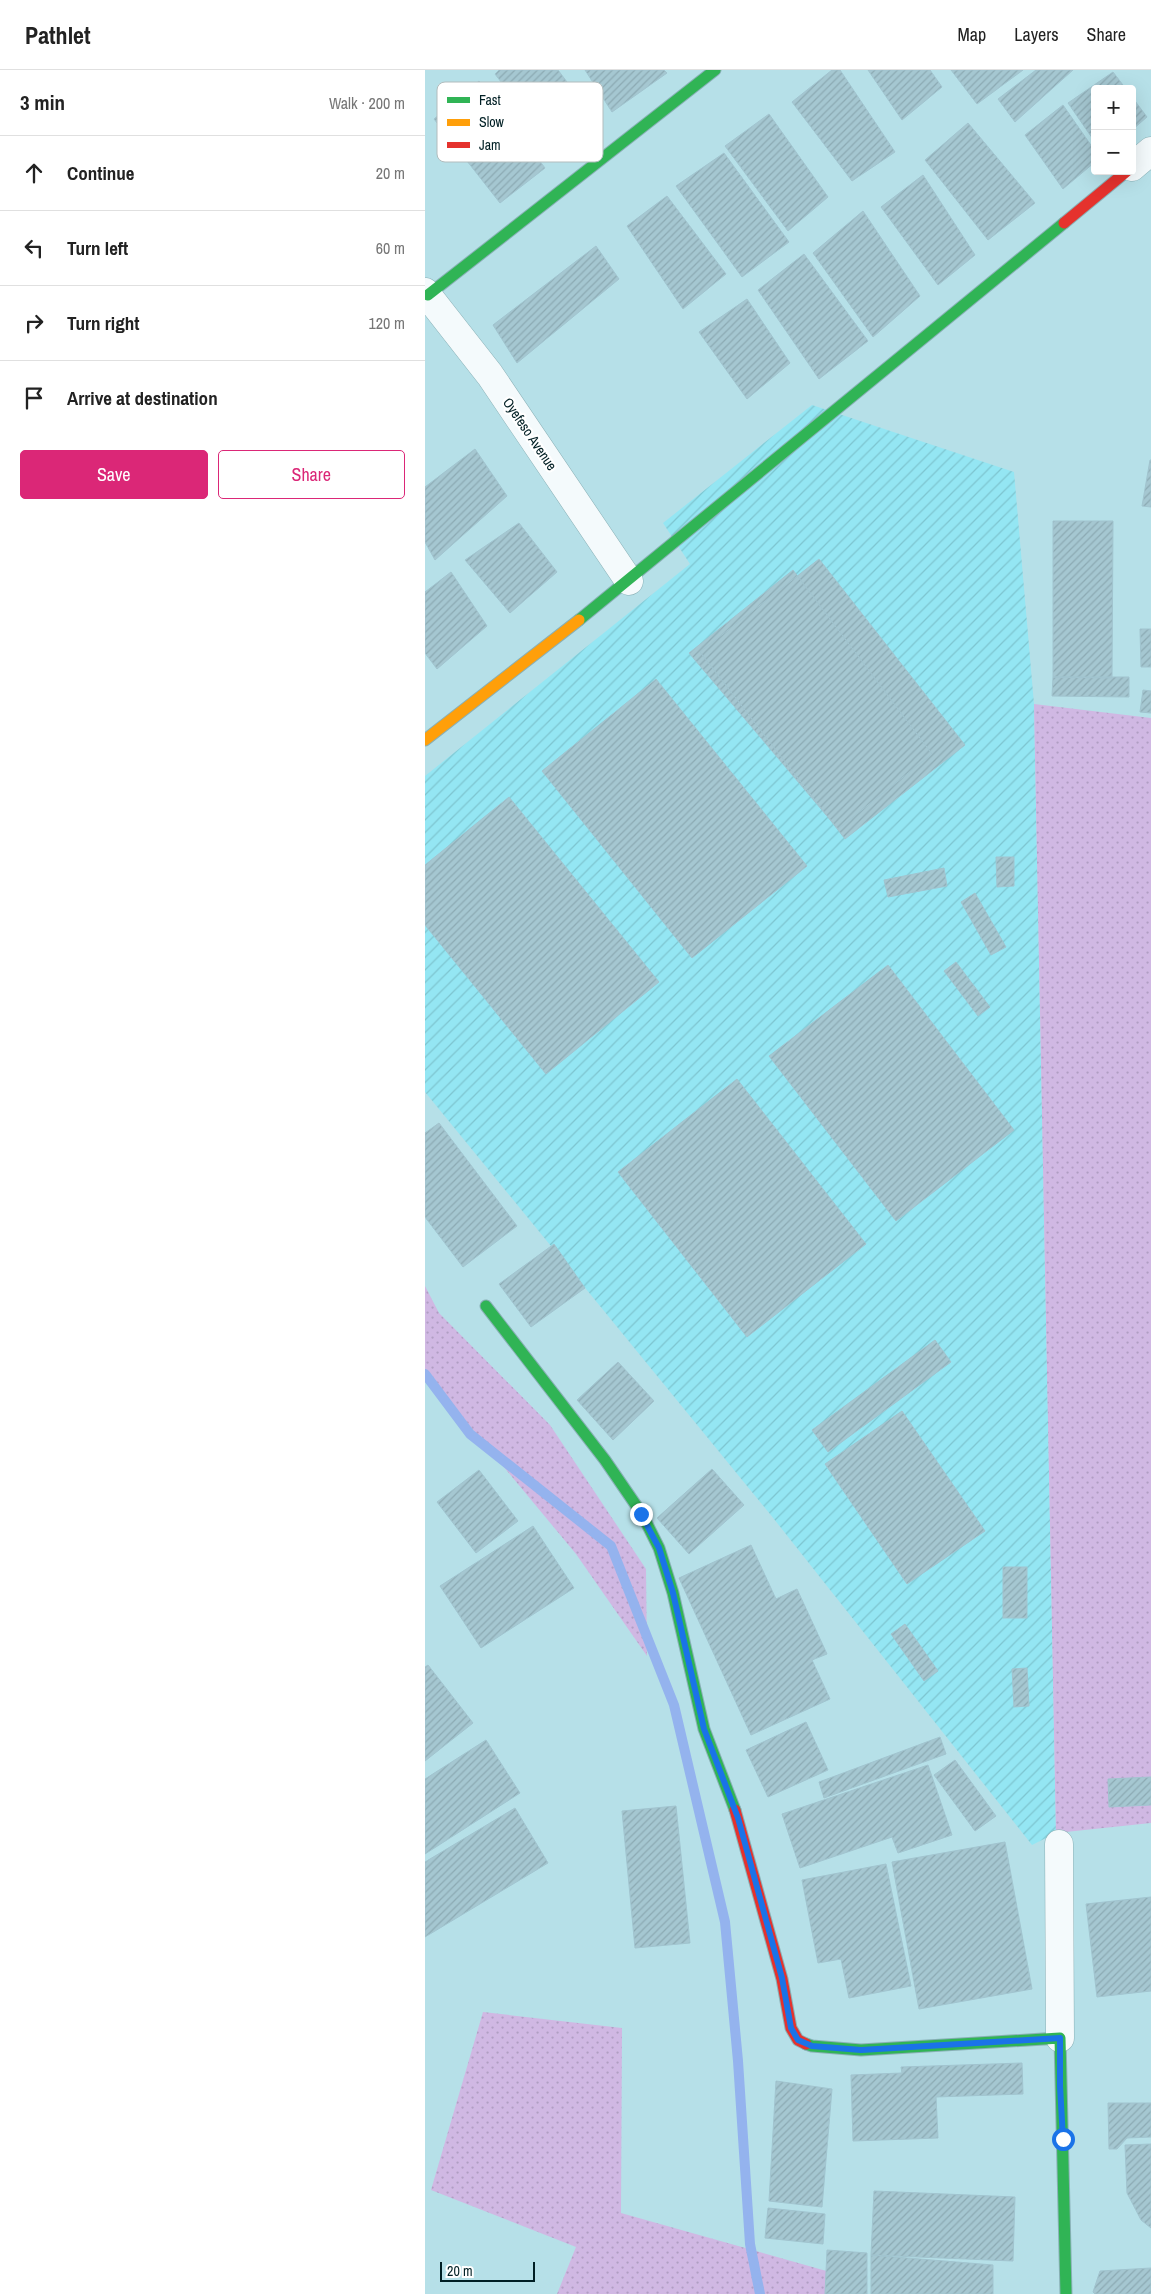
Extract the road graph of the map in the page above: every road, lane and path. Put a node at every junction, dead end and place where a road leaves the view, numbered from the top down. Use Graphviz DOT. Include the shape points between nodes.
graph roads {
  1 [pos="715,70"];
  2 [pos="1151,151"];
  3 [pos="603,156"];
  4 [pos="596,162"];
  5 [pos="1136,164"];
  6 [pos="1122,175"];
  7 [pos="426,293"];
  8 [pos="629,581"];
  9 [pos="425,740"];
  10 [pos="486,1306"];
  11 [pos="1059,1844"];
  12 [pos="1060,2038"];
  13 [pos="1067,2294"];
  1 -- 3 [label="street"];
  2 -- 5 [label="street"];
  4 -- 7 [label="street"];
  6 -- 8 [label="street"];
  7 -- 8 [label="street, Oyefeso Avenue" via="490,375"];
  8 -- 9 [label="street"];
  10 -- 12 [label="street" via="605,1460 659,1548 673,1593 704,1729 738,1818 782,1978 791,2028 798,2040 812,2046 861,2050"];
  11 -- 12 [label="street"];
  12 -- 13 [label="street"];
}
